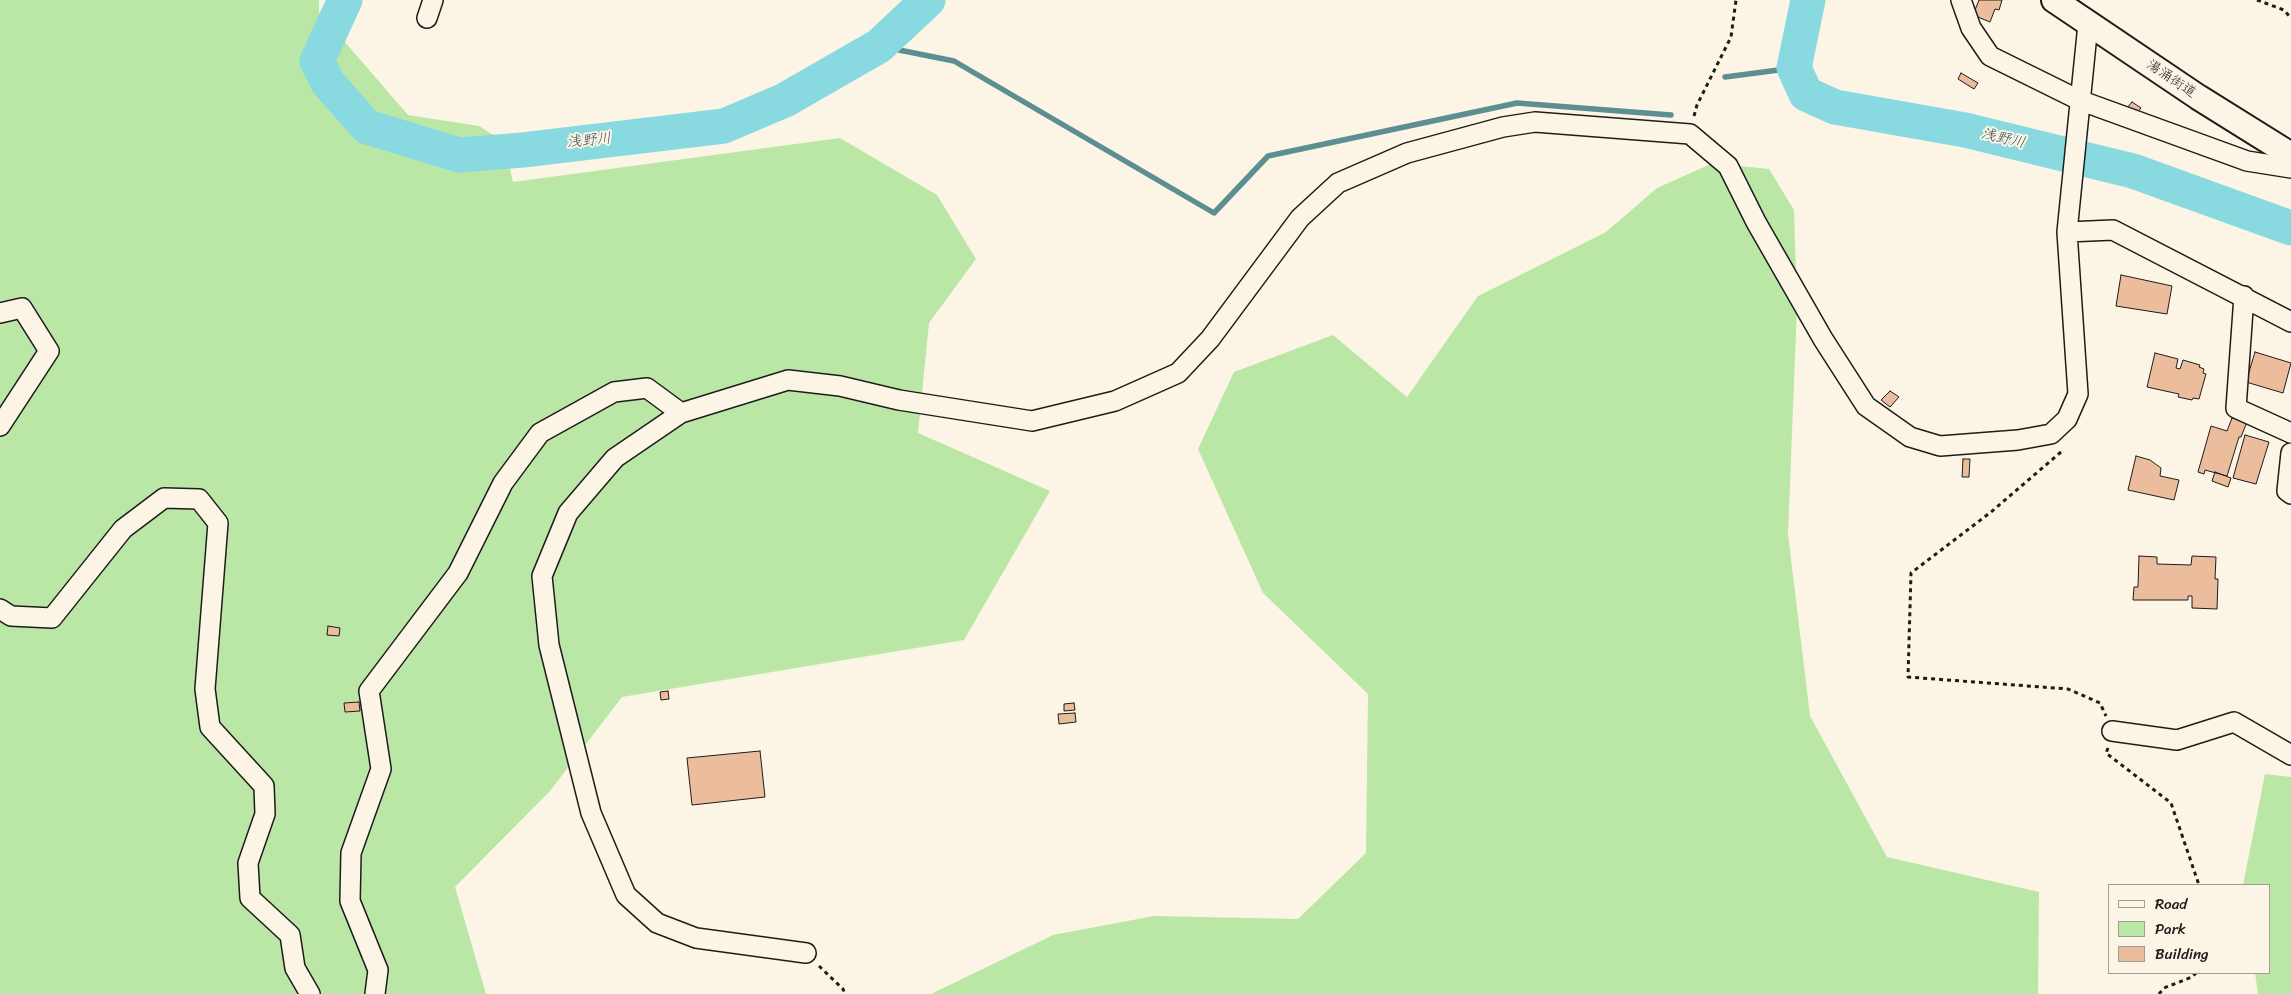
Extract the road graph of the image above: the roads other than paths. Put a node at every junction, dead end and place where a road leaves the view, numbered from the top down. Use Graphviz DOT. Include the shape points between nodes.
graph roads {
  1 [pos="433,0"];
  2 [pos="1961,0"];
  3 [pos="2054,0"];
  4 [pos="426,18"];
  5 [pos="2088,24"];
  6 [pos="2079,100"];
  7 [pos="2291,155"];
  8 [pos="2291,168"];
  9 [pos="2067,232"];
  10 [pos="2244,296"];
  11 [pos="0,313"];
  12 [pos="2291,322"];
  13 [pos="681,413"];
  14 [pos="0,426"];
  15 [pos="2291,433"];
  16 [pos="2291,453"];
  17 [pos="2291,494"];
  18 [pos="0,609"];
  19 [pos="2112,731"];
  20 [pos="2291,756"];
  21 [pos="806,953"];
  22 [pos="310,994"];
  23 [pos="375,994"];
  1 -- 4 [label="street"];
  2 -- 6 [label="street" via="1971,28 1990,56"];
  3 -- 5 [label="main road, 湯涌街道"];
  5 -- 6 [label="street"];
  5 -- 7 [label="main road, 湯涌街道"];
  6 -- 8 [label="street" via="2247,161"];
  6 -- 9 [label="street"];
  9 -- 10 [label="street" via="2112,230"];
  9 -- 13 [label="street" via="2078,394 2067,419 2051,434 2018,440 1940,446 1910,437 1866,406 1808,314 1728,166 1690,134 1535,122 1407,153 1338,183 1300,218 1210,339 1178,373 1115,401 1032,421 899,400 840,386 788,380"];
  10 -- 12 [label="street"];
  10 -- 15 [label="street" via="2236,408"];
  11 -- 14 [label="street" via="22,308 49,351"];
  13 -- 21 [label="street" via="616,458 568,513 542,576 549,645 590,813 626,895 657,923 696,938"];
  13 -- 23 [label="street" via="647,388 614,392 540,433 503,483 458,573 369,691 381,769 351,853 350,901 378,970"];
  16 -- 17 [label="street" via="2287,491"];
  18 -- 22 [label="street" via="11,616 52,618 124,528 164,498 199,499 218,523 204,689 210,727 264,786 265,814 248,863 250,898 290,934 295,968"];
  19 -- 20 [label="street" via="2176,740 2234,722"];
}
